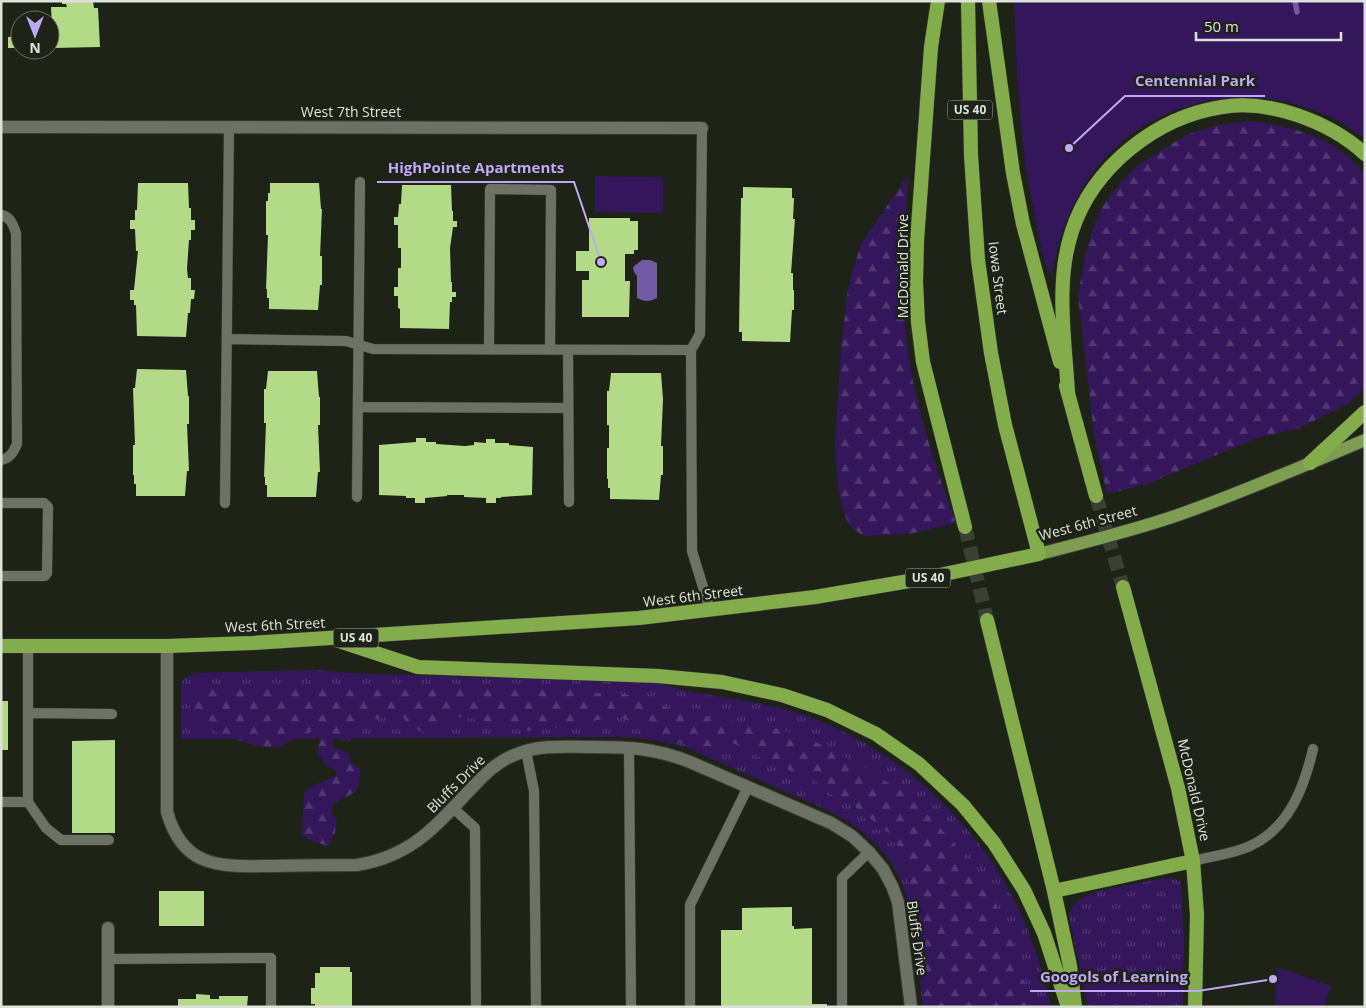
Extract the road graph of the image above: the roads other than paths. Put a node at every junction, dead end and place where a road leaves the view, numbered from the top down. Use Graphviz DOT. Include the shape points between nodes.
graph roads {
  1 [pos="938,1"];
  2 [pos="968,1"];
  3 [pos="989,1"];
  4 [pos="1,127"];
  5 [pos="229,127"];
  6 [pos="702,128"];
  7 [pos="1365,154"];
  8 [pos="360,182"];
  9 [pos="1,215"];
  10 [pos="227,339"];
  11 [pos="358,345"];
  12 [pos="489,349"];
  13 [pos="550,349"];
  14 [pos="568,350"];
  15 [pos="691,350"];
  16 [pos="1068,393"];
  17 [pos="358,407"];
  18 [pos="568,408"];
  19 [pos="1365,412"];
  20 [pos="1365,440"];
  21 [pos="1,460"];
  22 [pos="1310,463"];
  23 [pos="1096,496"];
  24 [pos="357,497"];
  25 [pos="569,502"];
  26 [pos="1,503"];
  27 [pos="225,503"];
  28 [pos="965,527"];
  29 [pos="1039,554"];
  30 [pos="1,576"];
  31 [pos="1122,587"];
  32 [pos="710,610"];
  33 [pos="987,620"];
  34 [pos="334,639"];
  35 [pos="1,646"];
  36 [pos="28,646"];
  37 [pos="167,646"];
  38 [pos="28,713"];
  39 [pos="112,714"];
  40 [pos="629,748"];
  41 [pos="1313,749"];
  42 [pos="526,751"];
  43 [pos="748,787"];
  44 [pos="1,802"];
  45 [pos="28,802"];
  46 [pos="453,808"];
  47 [pos="109,840"];
  48 [pos="869,852"];
  49 [pos="1194,861"];
  50 [pos="1054,891"];
  51 [pos="108,928"];
  52 [pos="108,958"];
  53 [pos="108,1007"];
  54 [pos="271,1007"];
  55 [pos="476,1007"];
  56 [pos="536,1007"];
  57 [pos="630,1007"];
  58 [pos="690,1007"];
  59 [pos="842,1007"];
  60 [pos="911,1007"];
  61 [pos="1068,1007"];
  62 [pos="1075,1007"];
  63 [pos="1195,1007"];
  1 -- 28 [label="highway, McDonald Drive" via="931,47 917,242 917,306 924,362"];
  2 -- 29 [label="highway, Iowa Street / US 40" via="971,155 978,260 1004,416"];
  3 -- 16 [label="highway" via="1023,224"];
  4 -- 5 [label="street, West 7th Street"];
  5 -- 6 [label="street, West 7th Street"];
  5 -- 10 [label="lane"];
  6 -- 15 [label="lane" via="700,334"];
  7 -- 16 [label="highway" via="1335,132 1308,118 1244,105 1202,111 1154,133 1123,154 1100,179 1084,204 1072,232 1065,262 1062,292"];
  8 -- 11 [label="lane"];
  9 -- 21 [label="lane" via="13,224 16,234 17,444 13,453"];
  10 -- 11 [label="lane" via="346,341"];
  10 -- 27 [label="lane"];
  11 -- 12 [label="lane" via="373,349"];
  11 -- 17 [label="lane"];
  12 -- 13 [label="lane"];
  12 -- 13 [label="lane" via="490,189 551,190"];
  13 -- 14 [label="lane"];
  14 -- 15 [label="lane"];
  14 -- 18 [label="lane"];
  15 -- 32 [label="lane" via="692,551"];
  16 -- 23 [label="highway"];
  17 -- 18 [label="lane"];
  17 -- 24 [label="lane"];
  18 -- 25 [label="lane"];
  19 -- 22 [label="highway"];
  20 -- 22 [label="main road, West 6th Street"];
  22 -- 29 [label="main road, West 6th Street" via="1178,515"];
  26 -- 30 [label="lane" via="44,503 48,507 45,576"];
  29 -- 32 [label="highway, West 6th Street / US 40" via="902,583"];
  31 -- 49 [label="highway, McDonald Drive" via="1176,780"];
  32 -- 34 [label="highway, West 6th Street / US 40" via="563,625"];
  33 -- 50 [label="highway"];
  34 -- 37 [label="highway, West 6th Street / US 40"];
  34 -- 61 [label="highway" via="418,667 658,676 722,682 782,695 828,710 876,734 919,764 963,805 994,843 1024,890 1040,924"];
  35 -- 36 [label="highway, West 6th Street / US 40"];
  36 -- 37 [label="highway, West 6th Street / US 40"];
  36 -- 38 [label="lane"];
  37 -- 46 [label="street, Bluffs Drive" via="168,812 178,838 189,851 202,859 228,866 358,865 375,862 417,842"];
  38 -- 39 [label="lane"];
  38 -- 45 [label="lane"];
  40 -- 42 [label="street, Bluffs Drive" via="554,747"];
  40 -- 43 [label="street, Bluffs Drive" via="670,754"];
  40 -- 57 [label="lane"];
  41 -- 49 [label="lane" via="1298,797 1270,836 1248,847"];
  42 -- 46 [label="street, Bluffs Drive" via="499,763"];
  42 -- 56 [label="lane" via="534,791"];
  43 -- 48 [label="street, Bluffs Drive" via="831,823"];
  43 -- 58 [label="lane" via="690,905"];
  44 -- 45 [label="lane"];
  45 -- 47 [label="lane" via="46,828 61,840"];
  46 -- 55 [label="lane" via="475,828"];
  48 -- 59 [label="lane" via="842,878"];
  48 -- 60 [label="street, Bluffs Drive" via="883,869 898,902"];
  49 -- 50 [label="highway"];
  49 -- 63 [label="highway, McDonald Drive" via="1197,916"];
  50 -- 62 [label="highway"];
  51 -- 52 [label="street"];
  52 -- 53 [label="street"];
  52 -- 54 [label="lane" via="271,958"];
}
